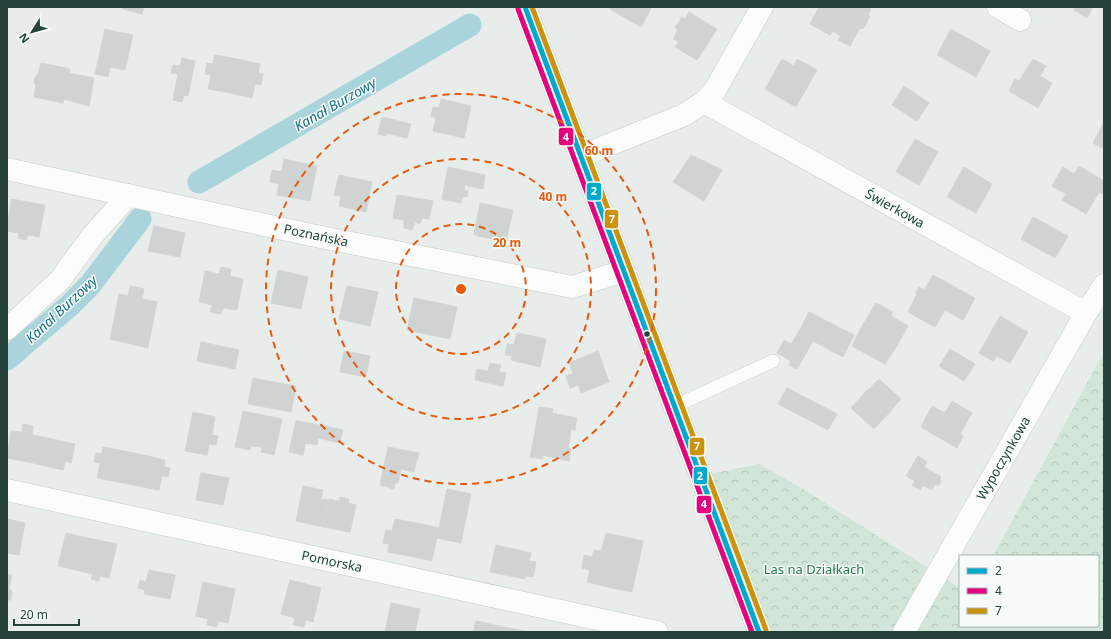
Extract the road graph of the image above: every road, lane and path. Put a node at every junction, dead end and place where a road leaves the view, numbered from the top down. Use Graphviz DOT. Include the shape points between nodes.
graph roads {
  1 [pos="525,7"];
  2 [pos="762,7"];
  3 [pos="998,7"];
  4 [pos="1020,20"];
  5 [pos="704,102"];
  6 [pos="581,156"];
  7 [pos="7,169"];
  8 [pos="129,195"];
  9 [pos="624,271"];
  10 [pos="1104,285"];
  11 [pos="1086,313"];
  12 [pos="7,329"];
  13 [pos="773,361"];
  14 [pos="675,406"];
  15 [pos="7,490"];
  16 [pos="755,631"];
  17 [pos="656,632"];
  18 [pos="904,632"];
  1 -- 6 [label="street"];
  2 -- 5 [label="street" via="715,90"];
  3 -- 4 [label="street"];
  5 -- 6 [label="street" via="684,115"];
  5 -- 11 [label="street, Świerkowa"];
  6 -- 9 [label="street"];
  7 -- 8 [label="street, Poznańska"];
  8 -- 9 [label="street, Poznańska" via="311,235 572,287"];
  8 -- 12 [label="street" via="92,236 60,280"];
  9 -- 14 [label="street"];
  10 -- 11 [label="street, Wypoczynkowa"];
  11 -- 18 [label="street, Wypoczynkowa"];
  13 -- 14 [label="lane"];
  14 -- 16 [label="street"];
  15 -- 17 [label="street, Pomorska"];
}
